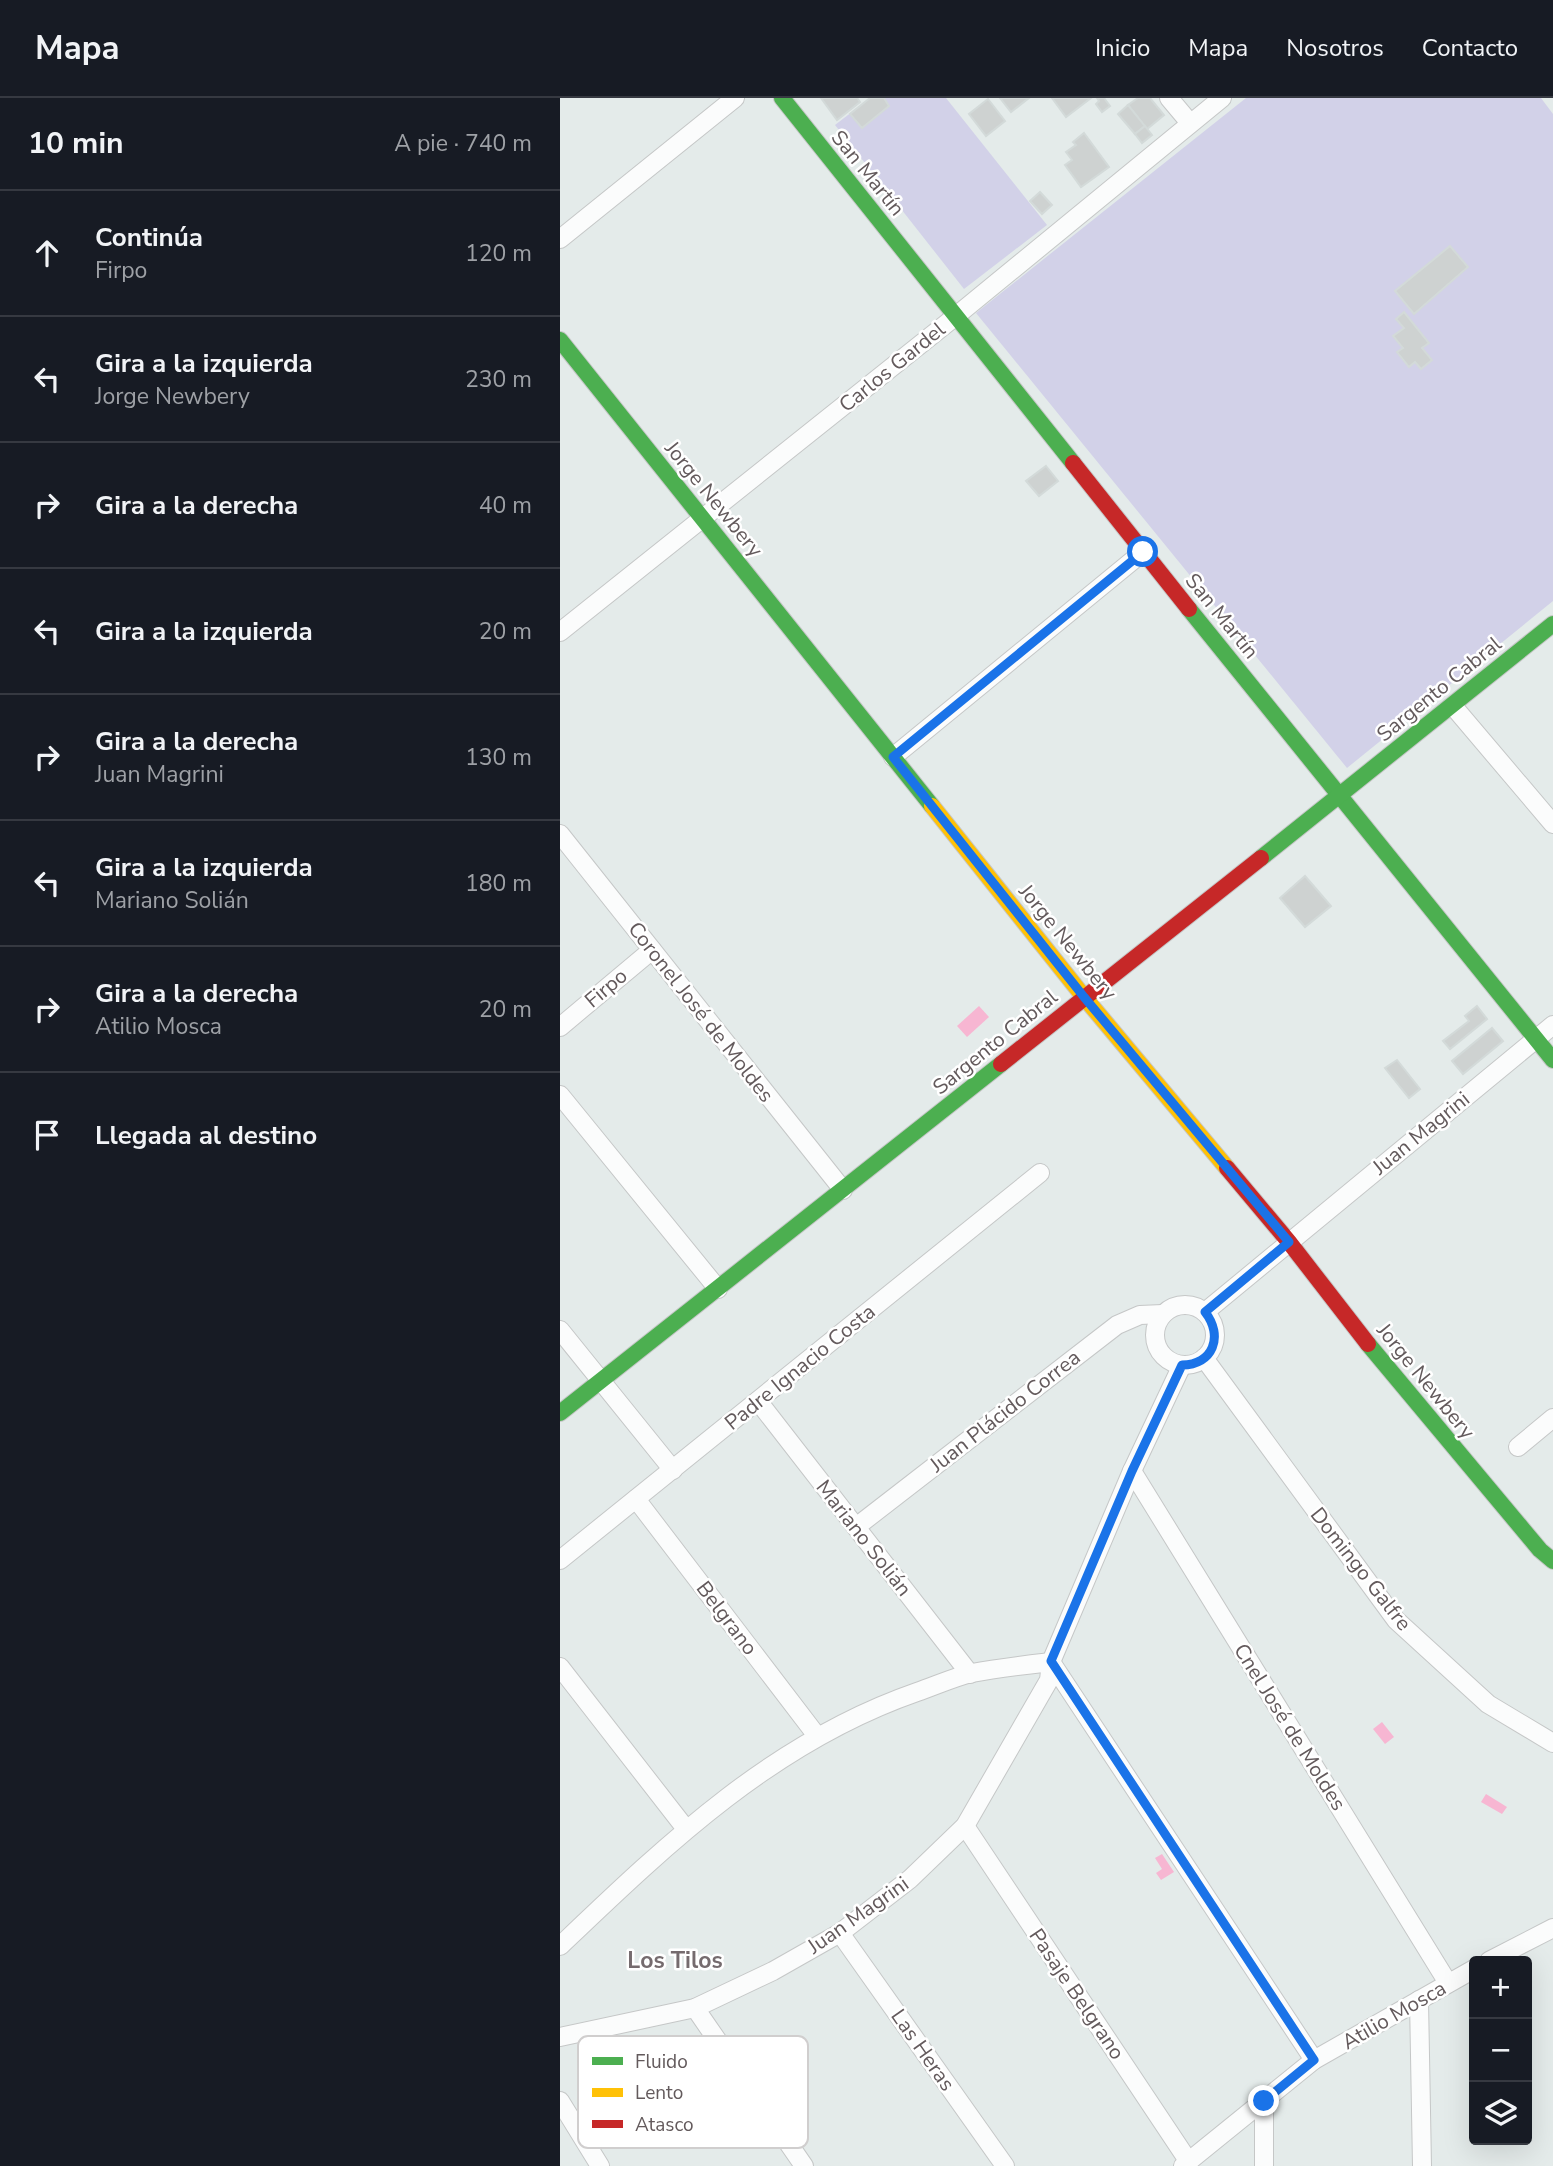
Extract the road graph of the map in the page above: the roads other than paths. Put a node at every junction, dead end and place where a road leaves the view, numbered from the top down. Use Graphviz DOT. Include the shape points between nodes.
graph roads {
  1 [pos="735,98"];
  2 [pos="782,98"];
  3 [pos="1222,98"];
  4 [pos="1175,101"];
  5 [pos="1190,123"];
  6 [pos="560,239"];
  7 [pos="956,316"];
  8 [pos="560,340"];
  9 [pos="702,518"];
  10 [pos="1143,552"];
  11 [pos="1553,624"];
  12 [pos="560,632"];
  13 [pos="1453,706"];
  14 [pos="893,757"];
  15 [pos="1341,795"];
  16 [pos="1553,824"];
  17 [pos="560,834"];
  18 [pos="652,950"];
  19 [pos="1084,997"];
  20 [pos="1553,1025"];
  21 [pos="560,1027"];
  22 [pos="1536,1039"];
  23 [pos="1553,1060"];
  24 [pos="560,1095"];
  25 [pos="1040,1173"];
  26 [pos="843,1190"];
  27 [pos="1289,1242"];
  28 [pos="718,1289"];
  29 [pos="1205,1312"];
  30 [pos="1163,1314"];
  31 [pos="560,1330"];
  32 [pos="1204,1358"];
  33 [pos="1182,1365"];
  34 [pos="600,1380"];
  35 [pos="758,1401"];
  36 [pos="560,1413"];
  37 [pos="1553,1418"];
  38 [pos="1518,1447"];
  39 [pos="673,1470"];
  40 [pos="1132,1471"];
  41 [pos="636,1499"];
  42 [pos="856,1527"];
  43 [pos="560,1560"];
  44 [pos="1553,1561"];
  45 [pos="1051,1661"];
  46 [pos="560,1667"];
  47 [pos="970,1674"];
  48 [pos="817,1736"];
  49 [pos="1553,1743"];
  50 [pos="965,1826"];
  51 [pos="686,1829"];
  52 [pos="1553,1928"];
  53 [pos="840,1933"];
  54 [pos="563,1937"];
  55 [pos="1499,1956"];
  56 [pos="1469,1972"];
  57 [pos="1448,1983"];
  58 [pos="1419,2000"];
  59 [pos="695,2008"];
  60 [pos="714,2036"];
  61 [pos="560,2037"];
  62 [pos="1314,2060"];
  63 [pos="560,2101"];
  64 [pos="1264,2101"];
  65 [pos="578,2130"];
  66 [pos="589,2148"];
  67 [pos="792,2148"];
  68 [pos="1186,2164"];
  69 [pos="600,2166"];
  70 [pos="804,2166"];
  71 [pos="1005,2166"];
  72 [pos="1264,2166"];
  73 [pos="1422,2166"];
  1 -- 6 [label="street"];
  2 -- 7 [label="street, San Martín"];
  3 -- 5 [label="street, Carlos Gardel"];
  4 -- 5 [label="street"];
  5 -- 7 [label="street, Carlos Gardel"];
  7 -- 9 [label="street, Carlos Gardel"];
  7 -- 10 [label="street, San Martín"];
  8 -- 9 [label="street, Jorge Newbery"];
  9 -- 12 [label="street, Carlos Gardel"];
  9 -- 14 [label="street, Jorge Newbery"];
  10 -- 14 [label="street"];
  10 -- 15 [label="street, San Martín"];
  11 -- 13 [label="street, Sargento Cabral"];
  13 -- 15 [label="street, Sargento Cabral"];
  13 -- 16 [label="street"];
  14 -- 19 [label="street, Jorge Newbery"];
  15 -- 19 [label="street, Sargento Cabral"];
  15 -- 22 [label="street, San Martín"];
  17 -- 18 [label="street, Coronel José de Moldes"];
  18 -- 21 [label="street, Firpo"];
  18 -- 26 [label="street, Coronel José de Moldes"];
  19 -- 26 [label="street, Sargento Cabral"];
  19 -- 27 [label="street, Jorge Newbery"];
  20 -- 22 [label="street, Juan Magrini"];
  22 -- 23 [label="street, San Martín"];
  22 -- 27 [label="street, Juan Magrini"];
  24 -- 28 [label="street"];
  25 -- 35 [label="street, Padre Ignacio Costa"];
  26 -- 28 [label="street, Sargento Cabral"];
  27 -- 29 [label="street, Juan Magrini"];
  27 -- 44 [label="street, Jorge Newbery" via="1389,1372"];
  28 -- 34 [label="street, Sargento Cabral"];
  29 -- 30 [label="street" via="1186,1305"];
  29 -- 32 [label="street" via="1215,1341"];
  30 -- 33 [label="street" via="1156,1328 1158,1347 1164,1356"];
  30 -- 42 [label="street, Juan Plácido Correa" via="1140,1315 1117,1325"];
  31 -- 34 [label="street"];
  32 -- 33 [label="street"];
  32 -- 49 [label="street, Domingo Galfre" via="1396,1620 1488,1704"];
  33 -- 40 [label="street, Juan Magrini"];
  34 -- 36 [label="street, Sargento Cabral"];
  34 -- 39 [label="street"];
  35 -- 39 [label="street, Padre Ignacio Costa"];
  35 -- 42 [label="street, Mariano Solián"];
  37 -- 38 [label="street"];
  39 -- 41 [label="street, Padre Ignacio Costa"];
  40 -- 45 [label="street, Juan Magrini"];
  40 -- 57 [label="street, Cnel José de Moldes"];
  41 -- 43 [label="street, Padre Ignacio Costa"];
  41 -- 48 [label="street, Belgrano"];
  42 -- 47 [label="street, Mariano Solián"];
  45 -- 47 [label="street"];
  45 -- 50 [label="street, Juan Magrini" via="1049,1680"];
  45 -- 62 [label="street"];
  46 -- 51 [label="street"];
  47 -- 48 [label="street" via="877,1706"];
  48 -- 51 [label="street" via="746,1781"];
  50 -- 53 [label="street, Juan Magrini" via="910,1880"];
  50 -- 68 [label="street, Pasaje Belgrano"];
  51 -- 54 [label="street"];
  52 -- 55 [label="street"];
  53 -- 59 [label="street, Juan Magrini"];
  53 -- 71 [label="street, Las Heras"];
  56 -- 57 [label="street, Atilio Mosca"];
  57 -- 58 [label="street, Atilio Mosca"];
  58 -- 62 [label="street, Atilio Mosca"];
  58 -- 73 [label="street"];
  59 -- 60 [label="street"];
  59 -- 61 [label="street, Juan Magrini"];
  62 -- 64 [label="street, Atilio Mosca"];
  63 -- 65 [label="street"];
  64 -- 68 [label="street, Atilio Mosca"];
  64 -- 72 [label="street"];
  66 -- 69 [label="street"];
  67 -- 70 [label="street"];
}
